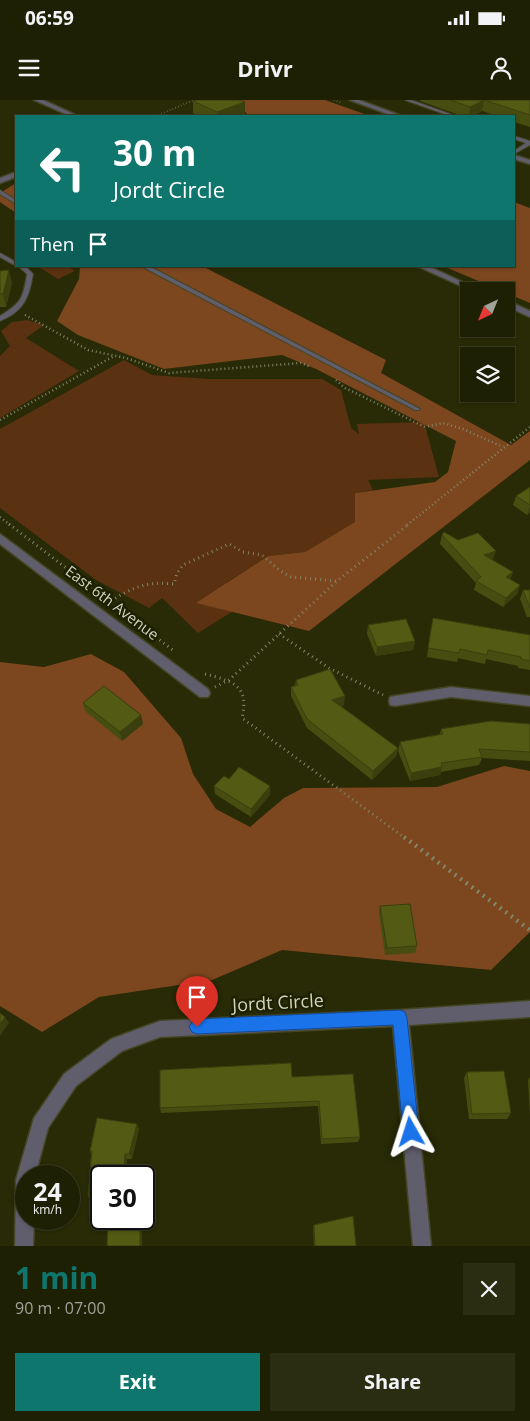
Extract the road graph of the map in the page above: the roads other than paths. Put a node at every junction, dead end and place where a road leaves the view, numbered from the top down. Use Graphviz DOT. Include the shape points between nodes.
graph roads {
  1 [pos="37,100"];
  2 [pos="352,100"];
  3 [pos="407,100"];
  4 [pos="73,115"];
  5 [pos="396,115"];
  6 [pos="451,115"];
  7 [pos="515,137"];
  8 [pos="530,143"];
  9 [pos="515,154"];
  10 [pos="515,155"];
  11 [pos="530,162"];
  12 [pos="15,174"];
  13 [pos="0,181"];
  14 [pos="0,192"];
  15 [pos="15,201"];
  16 [pos="0,255"];
  17 [pos="15,263"];
  18 [pos="22,267"];
  19 [pos="146,267"];
  20 [pos="423,267"];
  21 [pos="460,283"];
  22 [pos="515,307"];
  23 [pos="530,314"];
  24 [pos="0,319"];
  25 [pos="417,409"];
  26 [pos="0,538"];
  27 [pos="204,693"];
  28 [pos="395,701"];
  29 [pos="530,702"];
  30 [pos="530,1009"];
  31 [pos="400,1018"];
  32 [pos="24,1246"];
  33 [pos="422,1246"];
  1 -- 4 [label="street"];
  2 -- 5 [label="street"];
  3 -- 6 [label="lane"];
  7 -- 8 [label="lane"];
  8 -- 9 [label="lane"];
  10 -- 11 [label="street"];
  12 -- 13 [label="street"];
  14 -- 15 [label="lane"];
  16 -- 17 [label="lane"];
  18 -- 24 [label="lane" via="30,274 25,300 16,310"];
  19 -- 25 [label="lane"];
  20 -- 21 [label="street"];
  22 -- 23 [label="street"];
  26 -- 27 [label="street, East 6th Avenue"];
  28 -- 29 [label="street" via="451,692"];
  30 -- 31 [label="street, Jordt Circle"];
  31 -- 32 [label="street, Jordt Circle" via="160,1029 117,1045 70,1080 40,1124 25,1180"];
  31 -- 33 [label="street"];
}
